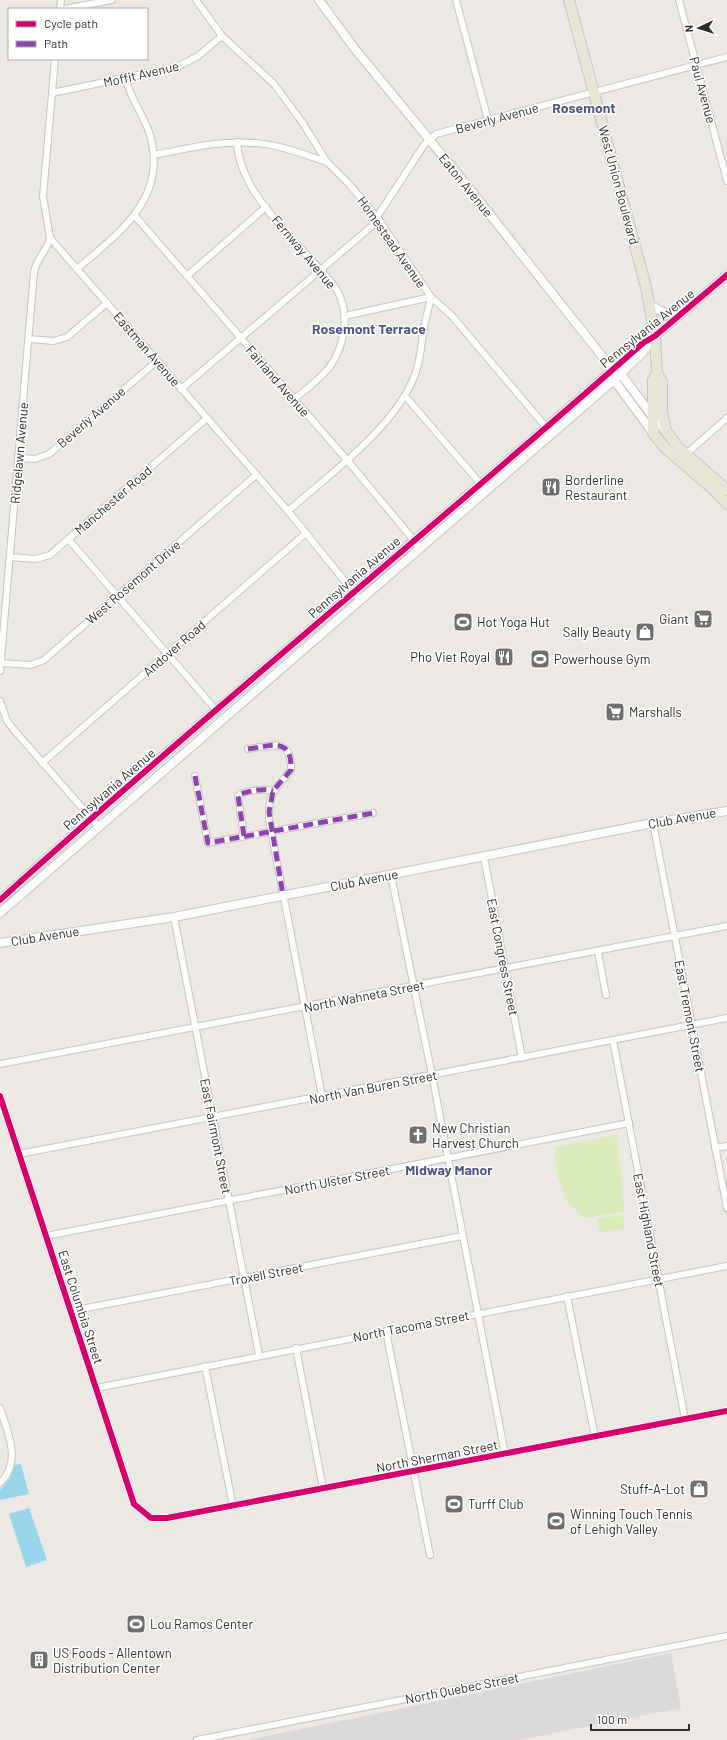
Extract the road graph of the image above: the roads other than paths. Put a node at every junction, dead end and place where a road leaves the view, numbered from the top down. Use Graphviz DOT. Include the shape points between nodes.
graph roads {
  1 [pos="112,0"];
  2 [pos="196,0"];
  3 [pos="318,0"];
  4 [pos="456,0"];
  5 [pos="569,0"];
  6 [pos="679,0"];
  7 [pos="69,8"];
  8 [pos="222,36"];
  9 [pos="727,57"];
  10 [pos="55,60"];
  11 [pos="696,65"];
  12 [pos="126,79"];
  13 [pos="594,92"];
  14 [pos="52,93"];
  15 [pos="488,120"];
  16 [pos="429,139"];
  17 [pos="237,142"];
  18 [pos="154,155"];
  19 [pos="327,162"];
  20 [pos="727,181"];
  21 [pos="266,207"];
  22 [pos="135,216"];
  23 [pos="378,218"];
  24 [pos="50,238"];
  25 [pos="77,269"];
  26 [pos="320,270"];
  27 [pos="727,275"];
  28 [pos="187,276"];
  29 [pos="431,297"];
  30 [pos="107,303"];
  31 [pos="649,304"];
  32 [pos="683,313"];
  33 [pos="345,316"];
  34 [pos="655,336"];
  35 [pos="241,338"];
  36 [pos="29,339"];
  37 [pos="157,361"];
  38 [pos="613,370"];
  39 [pos="657,373"];
  40 [pos="621,374"];
  41 [pos="614,380"];
  42 [pos="181,389"];
  43 [pos="405,396"];
  44 [pos="294,400"];
  45 [pos="653,417"];
  46 [pos="206,418"];
  47 [pos="727,418"];
  48 [pos="546,427"];
  49 [pos="666,432"];
  50 [pos="653,433"];
  51 [pos="686,454"];
  52 [pos="19,458"];
  53 [pos="346,460"];
  54 [pos="256,475"];
  55 [pos="480,484"];
  56 [pos="486,490"];
  57 [pos="727,490"];
  58 [pos="727,504"];
  59 [pos="288,511"];
  60 [pos="306,533"];
  61 [pos="68,538"];
  62 [pos="414,540"];
  63 [pos="420,548"];
  64 [pos="10,557"];
  65 [pos="353,592"];
  66 [pos="118,595"];
  67 [pos="360,600"];
  68 [pos="168,653"];
  69 [pos="1,663"];
  70 [pos="0,671"];
  71 [pos="0,701"];
  72 [pos="216,710"];
  73 [pos="248,749"];
  74 [pos="42,763"];
  75 [pos="195,776"];
  76 [pos="273,791"];
  77 [pos="727,811"];
  78 [pos="373,813"];
  79 [pos="92,819"];
  80 [pos="653,823"];
  81 [pos="99,827"];
  82 [pos="271,831"];
  83 [pos="244,836"];
  84 [pos="484,857"];
  85 [pos="391,875"];
  86 [pos="283,895"];
  87 [pos="0,900"];
  88 [pos="0,913"];
  89 [pos="174,917"];
  90 [pos="727,926"];
  91 [pos="675,936"];
  92 [pos="0,943"];
  93 [pos="598,952"];
  94 [pos="505,969"];
  95 [pos="414,986"];
  96 [pos="606,995"];
  97 [pos="304,1007"];
  98 [pos="727,1018"];
  99 [pos="692,1025"];
  100 [pos="195,1028"];
  101 [pos="613,1040"];
  102 [pos="522,1058"];
  103 [pos="0,1064"];
  104 [pos="432,1075"];
  105 [pos="0,1096"];
  106 [pos="322,1096"];
  107 [pos="213,1117"];
  108 [pos="629,1123"];
  109 [pos="727,1146"];
  110 [pos="716,1148"];
  111 [pos="19,1154"];
  112 [pos="448,1159"];
  113 [pos="229,1200"];
  114 [pos="727,1208"];
  115 [pos="46,1236"];
  116 [pos="462,1236"];
  117 [pos="727,1266"];
  118 [pos="244,1278"];
  119 [pos="658,1279"];
  120 [pos="568,1296"];
  121 [pos="71,1311"];
  122 [pos="478,1314"];
  123 [pos="386,1331"];
  124 [pos="296,1348"];
  125 [pos="259,1355"];
  126 [pos="205,1366"];
  127 [pos="96,1388"];
  128 [pos="0,1408"];
  129 [pos="727,1411"];
  130 [pos="685,1419"];
  131 [pos="595,1436"];
  132 [pos="505,1454"];
  133 [pos="414,1472"];
  134 [pos="0,1483"];
  135 [pos="323,1488"];
  136 [pos="233,1506"];
  137 [pos="151,1518"];
  138 [pos="430,1555"];
  139 [pos="727,1636"];
  140 [pos="197,1740"];
  1 -- 7 [label="street"];
  2 -- 8 [label="street, Homestead Avenue"];
  3 -- 16 [label="street, Eaton Avenue"];
  4 -- 15 [label="street"];
  5 -- 13 [label="main road, West Union Boulevard"];
  6 -- 11 [label="street, Paul Avenue"];
  8 -- 12 [label="street, Moffit Avenue" via="198,56 177,67"];
  8 -- 19 [label="street, Homestead Avenue" via="274,84"];
  9 -- 11 [label="street, Beverly Avenue"];
  10 -- 14 [label="street"];
  11 -- 13 [label="street, Beverly Avenue"];
  11 -- 20 [label="street, Paul Avenue"];
  12 -- 14 [label="street, Moffit Avenue"];
  12 -- 18 [label="street" via="131,96 149,133"];
  13 -- 15 [label="street, Beverly Avenue"];
  13 -- 31 [label="main road, West Union Boulevard"];
  14 -- 24 [label="street" via="43,196"];
  15 -- 16 [label="street, Beverly Avenue" via="436,134"];
  16 -- 23 [label="street"];
  16 -- 38 [label="street, Eaton Avenue"];
  17 -- 18 [label="street"];
  17 -- 19 [label="street" via="270,145"];
  17 -- 21 [label="street, Fernway Avenue" via="244,175"];
  18 -- 22 [label="street" via="148,189"];
  19 -- 23 [label="street, Homestead Avenue" via="350,184"];
  21 -- 26 [label="street, Fernway Avenue"];
  21 -- 28 [label="street"];
  22 -- 25 [label="street"];
  22 -- 28 [label="street, Fairland Avenue"];
  23 -- 26 [label="street"];
  23 -- 29 [label="street, Homestead Avenue"];
  24 -- 25 [label="street, Eastman Avenue"];
  24 -- 36 [label="street, Ridgelawn Avenue" via="35,266"];
  25 -- 30 [label="street, Eastman Avenue"];
  26 -- 33 [label="street, Fernway Avenue" via="338,293"];
  26 -- 35 [label="street"];
  27 -- 32 [label="street, Pennsylvania Avenue"];
  28 -- 35 [label="street, Fairland Avenue"];
  29 -- 33 [label="street"];
  29 -- 43 [label="street" via="418,365"];
  29 -- 48 [label="street, Homestead Avenue" via="452,316"];
  30 -- 36 [label="street" via="67,337 54,341"];
  30 -- 37 [label="street, Eastman Avenue"];
  31 -- 32 [label="street" via="667,314"];
  31 -- 34 [label="main road, West Union Boulevard"];
  32 -- 34 [label="street, Pennsylvania Avenue"];
  33 -- 44 [label="street, Fernway Avenue" via="342,339 333,361 317,380"];
  34 -- 38 [label="street, Pennsylvania Avenue" via="643,343"];
  34 -- 39 [label="main road, West Union Boulevard"];
  34 -- 40 [label="street, Pennsylvania Avenue"];
  35 -- 42 [label="street"];
  35 -- 44 [label="street, Fairland Avenue"];
  36 -- 52 [label="street, Ridgelawn Avenue"];
  37 -- 42 [label="street, Eastman Avenue"];
  37 -- 52 [label="street, Beverly Avenue" via="49,454 35,458"];
  38 -- 40 [label="street, Eaton Avenue"];
  38 -- 41 [label="street"];
  38 -- 48 [label="street, Pennsylvania Avenue"];
  39 -- 45 [label="main road, West Union Boulevard" via="653,380"];
  39 -- 49 [label="main road, West Union Boulevard" via="662,382 662,412"];
  40 -- 41 [label="street, Pennsylvania Avenue"];
  40 -- 45 [label="street, Eaton Avenue"];
  41 -- 50 [label="street"];
  41 -- 56 [label="street, Pennsylvania Avenue"];
  42 -- 46 [label="street, Eastman Avenue"];
  43 -- 53 [label="street" via="383,425"];
  43 -- 55 [label="street"];
  44 -- 53 [label="street, Fairland Avenue"];
  45 -- 49 [label="street, Eaton Avenue"];
  45 -- 50 [label="main road, West Union Boulevard"];
  46 -- 54 [label="street, Eastman Avenue"];
  46 -- 61 [label="street, Manchester Road"];
  47 -- 51 [label="street"];
  48 -- 55 [label="street, Pennsylvania Avenue"];
  49 -- 51 [label="main road"];
  50 -- 58 [label="main road" via="665,448"];
  51 -- 57 [label="main road"];
  52 -- 64 [label="street, Ridgelawn Avenue"];
  53 -- 59 [label="street"];
  53 -- 62 [label="street, Fairland Avenue"];
  54 -- 59 [label="street, Eastman Avenue"];
  54 -- 66 [label="street, West Rosemont Drive"];
  55 -- 56 [label="street"];
  55 -- 62 [label="street, Pennsylvania Avenue"];
  56 -- 63 [label="street, Pennsylvania Avenue"];
  59 -- 60 [label="street, Eastman Avenue"];
  60 -- 65 [label="street, Eastman Avenue"];
  60 -- 68 [label="street, Andover Road"];
  61 -- 64 [label="street, Manchester Road" via="50,555 43,558 36,560"];
  61 -- 66 [label="street"];
  62 -- 63 [label="street, Fairland Avenue"];
  62 -- 65 [label="street, Pennsylvania Avenue"];
  63 -- 67 [label="street, Pennsylvania Avenue"];
  64 -- 69 [label="street, Ridgelawn Avenue"];
  65 -- 67 [label="street, Eastman Avenue"];
  65 -- 72 [label="street, Pennsylvania Avenue"];
  66 -- 68 [label="street"];
  66 -- 69 [label="street, West Rosemont Drive" via="44,660 31,665"];
  67 -- 81 [label="street, Pennsylvania Avenue"];
  68 -- 72 [label="street"];
  68 -- 74 [label="street, Andover Road"];
  69 -- 70 [label="street, Ridgelawn Avenue"];
  71 -- 74 [label="street" via="7,721"];
  72 -- 79 [label="street, Pennsylvania Avenue"];
  73 -- 76 [label="street" via="280,745 286,748 290,756 290,770"];
  74 -- 79 [label="street"];
  75 -- 83 [label="street" via="208,843"];
  76 -- 82 [label="street" via="269,812"];
  76 -- 83 [label="street" via="265,789 245,792 238,796"];
  77 -- 80 [label="street, Club Avenue"];
  78 -- 82 [label="street"];
  79 -- 81 [label="street"];
  79 -- 87 [label="street, Pennsylvania Avenue"];
  80 -- 84 [label="street, Club Avenue"];
  80 -- 91 [label="street, East Tremont Street"];
  81 -- 88 [label="street, Pennsylvania Avenue"];
  82 -- 83 [label="street"];
  82 -- 86 [label="street"];
  84 -- 85 [label="street, Club Avenue"];
  84 -- 94 [label="street, East Congress Street"];
  85 -- 86 [label="street, Club Avenue"];
  85 -- 95 [label="street"];
  86 -- 89 [label="street, Club Avenue"];
  86 -- 97 [label="street"];
  89 -- 92 [label="street, Club Avenue"];
  89 -- 100 [label="street, East Fairmont Street"];
  90 -- 91 [label="street, North Wahneta Street"];
  91 -- 93 [label="street, North Wahneta Street"];
  91 -- 99 [label="street, East Tremont Street"];
  93 -- 94 [label="street, North Wahneta Street"];
  93 -- 96 [label="street"];
  94 -- 95 [label="street, North Wahneta Street"];
  94 -- 102 [label="street, East Congress Street"];
  95 -- 97 [label="street, North Wahneta Street"];
  95 -- 104 [label="street"];
  97 -- 100 [label="street, North Wahneta Street"];
  97 -- 106 [label="street"];
  98 -- 99 [label="street, North Van Buren Street"];
  99 -- 101 [label="street, North Van Buren Street"];
  99 -- 110 [label="street, East Tremont Street"];
  100 -- 103 [label="street, North Wahneta Street"];
  100 -- 107 [label="street, East Fairmont Street"];
  101 -- 102 [label="street, North Van Buren Street"];
  101 -- 108 [label="street, East Highland Street"];
  102 -- 104 [label="street, North Van Buren Street"];
  104 -- 106 [label="street, North Van Buren Street"];
  104 -- 112 [label="street"];
  105 -- 111 [label="street, East Columbia Street"];
  106 -- 107 [label="street, North Van Buren Street"];
  107 -- 111 [label="street, North Van Buren Street"];
  107 -- 113 [label="street, East Fairmont Street"];
  108 -- 112 [label="street, North Ulster Street"];
  108 -- 119 [label="street, East Highland Street"];
  109 -- 110 [label="street"];
  110 -- 114 [label="street, East Tremont Street"];
  111 -- 115 [label="street, East Columbia Street"];
  112 -- 113 [label="street, North Ulster Street"];
  112 -- 116 [label="street"];
  113 -- 115 [label="street, North Ulster Street"];
  113 -- 118 [label="street, East Fairmont Street"];
  115 -- 121 [label="street, East Columbia Street"];
  116 -- 118 [label="street, Troxell Street"];
  116 -- 122 [label="street"];
  117 -- 119 [label="street, North Tacoma Street"];
  118 -- 121 [label="street, Troxell Street"];
  118 -- 125 [label="street, East Fairmont Street"];
  119 -- 120 [label="street, North Tacoma Street"];
  119 -- 130 [label="street, East Highland Street"];
  120 -- 122 [label="street, North Tacoma Street"];
  120 -- 131 [label="street"];
  121 -- 127 [label="street, East Columbia Street"];
  122 -- 123 [label="street, North Tacoma Street"];
  122 -- 132 [label="street"];
  123 -- 124 [label="street, North Tacoma Street"];
  123 -- 133 [label="street"];
  124 -- 125 [label="street, North Tacoma Street"];
  124 -- 135 [label="street"];
  125 -- 126 [label="street, North Tacoma Street"];
  126 -- 127 [label="street, North Tacoma Street"];
  126 -- 136 [label="street"];
  127 -- 137 [label="street, East Columbia Street" via="134,1504"];
  128 -- 134 [label="street" via="12,1446 11,1464"];
  129 -- 130 [label="street, North Sherman Street"];
  130 -- 131 [label="street, North Sherman Street"];
  131 -- 132 [label="street, North Sherman Street"];
  132 -- 133 [label="street, North Sherman Street"];
  133 -- 135 [label="street, North Sherman Street"];
  133 -- 138 [label="street"];
  135 -- 136 [label="street, North Sherman Street"];
  136 -- 137 [label="street, North Sherman Street" via="167,1518"];
  139 -- 140 [label="street, North Quebec Street"];
}
